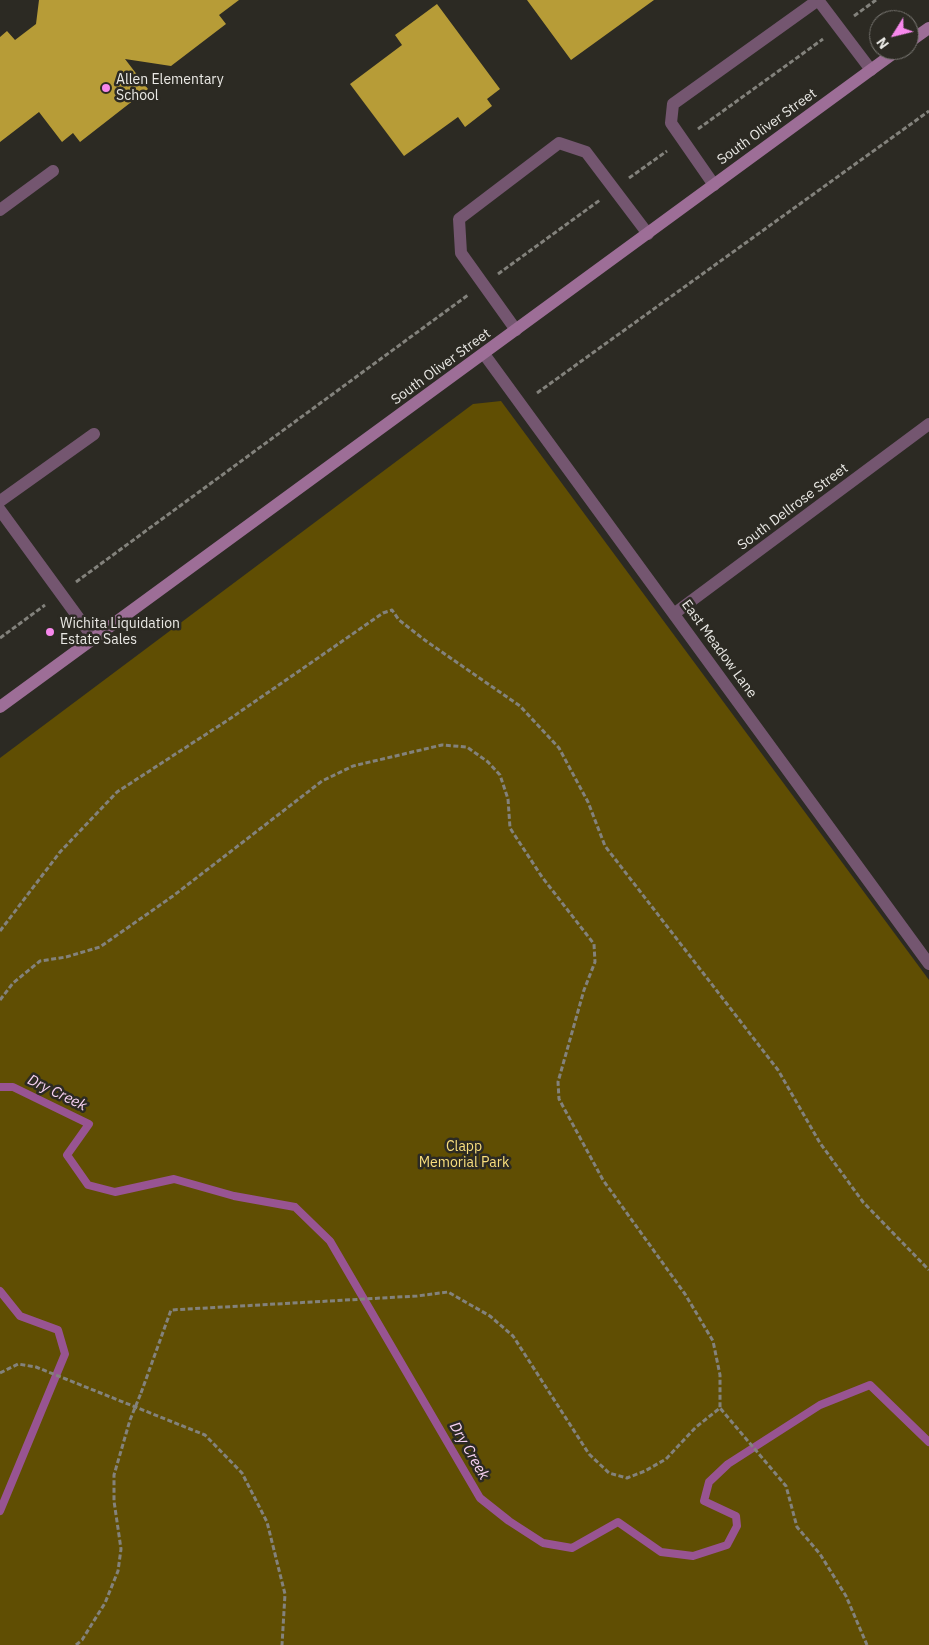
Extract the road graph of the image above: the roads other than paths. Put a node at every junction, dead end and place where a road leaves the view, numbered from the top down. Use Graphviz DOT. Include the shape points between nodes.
graph roads {
  1 [pos="818,0"];
  2 [pos="884,60"];
  3 [pos="871,70"];
  4 [pos="53,172"];
  5 [pos="714,185"];
  6 [pos="0,210"];
  7 [pos="648,234"];
  8 [pos="516,330"];
  9 [pos="484,354"];
  10 [pos="929,424"];
  11 [pos="94,434"];
  12 [pos="0,501"];
  13 [pos="0,510"];
  14 [pos="675,613"];
  15 [pos="94,639"];
  16 [pos="0,707"];
  17 [pos="929,964"];
  1 -- 3 [label="street"];
  1 -- 5 [label="street" via="673,104 671,124"];
  2 -- 3 [label="main road, South Oliver Street"];
  3 -- 5 [label="main road, South Oliver Street"];
  4 -- 6 [label="street"];
  5 -- 7 [label="main road, South Oliver Street"];
  7 -- 8 [label="main road, South Oliver Street"];
  7 -- 8 [label="street" via="586,152 559,143 459,219 461,253"];
  8 -- 9 [label="main road, South Oliver Street"];
  9 -- 14 [label="street, East Meadow Lane"];
  9 -- 15 [label="main road, South Oliver Street"];
  10 -- 14 [label="street, South Dellrose Street"];
  11 -- 12 [label="street"];
  13 -- 15 [label="street"];
  14 -- 17 [label="street, East Meadow Lane"];
  15 -- 16 [label="main road, South Oliver Street"];
}
